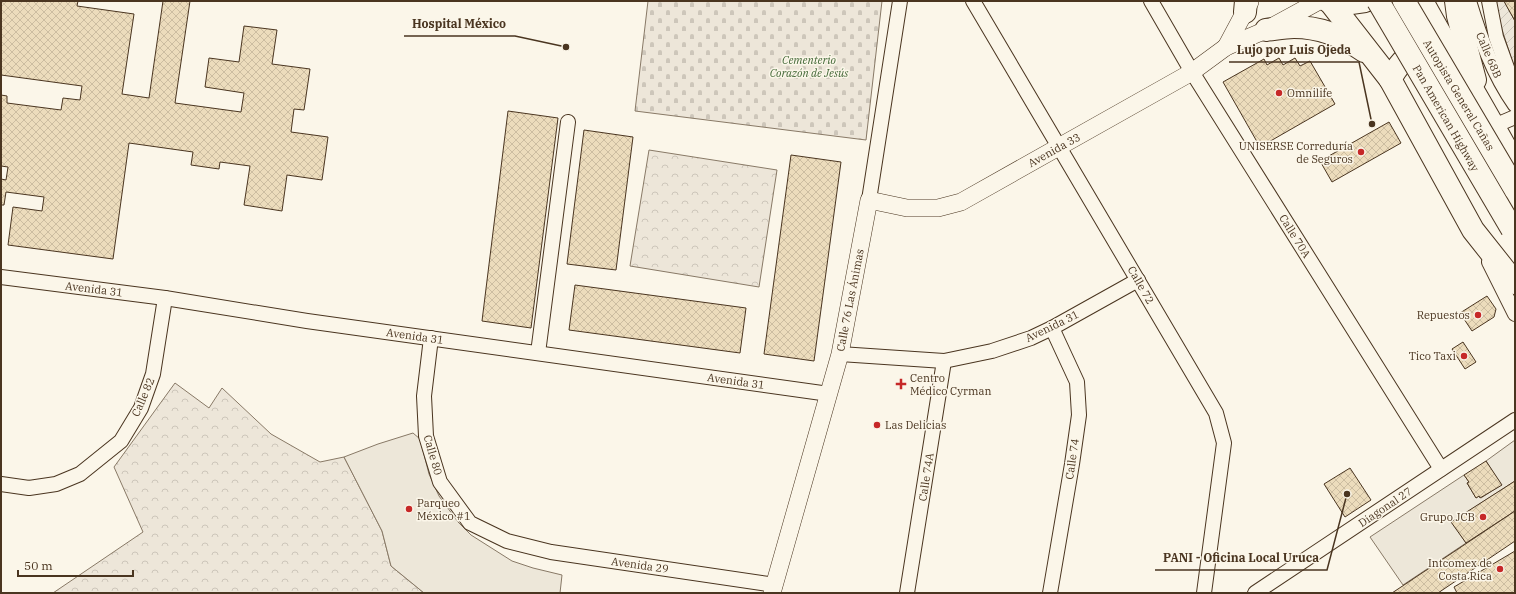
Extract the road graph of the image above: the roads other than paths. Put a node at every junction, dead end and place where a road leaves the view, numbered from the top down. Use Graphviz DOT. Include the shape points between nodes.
graph roads {
  1 [pos="900,1"];
  2 [pos="973,1"];
  3 [pos="1152,1"];
  4 [pos="1326,1"];
  5 [pos="1365,1"];
  6 [pos="1378,1"];
  7 [pos="1404,1"];
  8 [pos="1422,1"];
  9 [pos="1456,1"];
  10 [pos="1469,1"];
  11 [pos="1489,1"];
  12 [pos="1247,4"];
  13 [pos="1266,30"];
  14 [pos="1226,47"];
  15 [pos="1449,52"];
  16 [pos="1373,58"];
  17 [pos="1192,72"];
  18 [pos="1390,79"];
  19 [pos="1515,90"];
  20 [pos="1481,105"];
  21 [pos="1515,105"];
  22 [pos="1515,117"];
  23 [pos="568,122"];
  24 [pos="1494,126"];
  25 [pos="1060,146"];
  26 [pos="1515,165"];
  27 [pos="1515,189"];
  28 [pos="869,200"];
  29 [pos="1473,230"];
  30 [pos="1513,232"];
  31 [pos="1,277"];
  32 [pos="1138,280"];
  33 [pos="1515,283"];
  34 [pos="165,298"];
  35 [pos="1515,314"];
  36 [pos="1052,328"];
  37 [pos="430,338"];
  38 [pos="538,353"];
  39 [pos="840,354"];
  40 [pos="944,361"];
  41 [pos="829,394"];
  42 [pos="1515,420"];
  43 [pos="1441,469"];
  44 [pos="1,484"];
  45 [pos="507,541"];
  46 [pos="774,589"];
  47 [pos="907,593"];
  48 [pos="1050,593"];
  49 [pos="1204,593"];
  50 [pos="1255,593"];
  1 -- 28 [label="street, Calle 76 Las Ánimas"];
  2 -- 25 [label="street, Calle 72"];
  3 -- 17 [label="street, Calle 70A"];
  4 -- 5 [label="main road" via="1344,4"];
  4 -- 13 [label="street, Avenida 33"];
  4 -- 16 [label="main road"];
  6 -- 30 [label="main road, Pan American Highway, bridge"];
  7 -- 27 [label="main road, Autopista General Cañas, bridge"];
  8 -- 15 [label="main road"];
  9 -- 20 [label="main road"];
  10 -- 21 [label="street, Calle 68B" via="1480,35 1504,90"];
  11 -- 19 [label="street" via="1496,37"];
  12 -- 14 [label="street, Avenida 33"];
  13 -- 14 [label="street, Avenida 33"];
  13 -- 16 [label="main road" via="1295,27 1323,31 1350,42"];
  14 -- 17 [label="street, Avenida 33"];
  15 -- 18 [label="main road" via="1436,49 1415,51 1397,67"];
  15 -- 20 [label="main road"];
  16 -- 18 [label="main road"];
  17 -- 25 [label="street, Avenida 33"];
  17 -- 43 [label="street, Calle 70A"];
  18 -- 29 [label="main road"];
  20 -- 24 [label="main road"];
  22 -- 24 [label="street"];
  23 -- 38 [label="street"];
  24 -- 26 [label="main road"];
  25 -- 28 [label="street, Avenida 33" via="961,202 938,208 907,208"];
  25 -- 32 [label="street, Calle 72"];
  28 -- 39 [label="street, Calle 76 Las Ánimas"];
  29 -- 33 [label="main road"];
  29 -- 35 [label="street"];
  31 -- 34 [label="street, Avenida 31"];
  32 -- 36 [label="street, Avenida 31"];
  32 -- 49 [label="street, Calle 72" via="1216,413 1224,443"];
  34 -- 37 [label="street, Avenida 31"];
  34 -- 44 [label="street, Calle 82" via="153,374 140,408 121,441 80,474 56,484 29,488"];
  36 -- 40 [label="street, Avenida 31" via="1032,338 992,351"];
  36 -- 48 [label="street, Calle 74" via="1077,382 1079,414"];
  37 -- 38 [label="street, Avenida 31"];
  37 -- 45 [label="street, Calle 80" via="424,396 426,436 440,482 470,523"];
  38 -- 41 [label="street, Avenida 31"];
  39 -- 40 [label="street, Avenida 31"];
  39 -- 41 [label="street, Calle 76 Las Ánimas"];
  40 -- 47 [label="street, Calle 74A"];
  41 -- 46 [label="street, Calle 76 Las Ánimas"];
  42 -- 43 [label="street, Diagonal 27"];
  43 -- 50 [label="street, Diagonal 27"];
  45 -- 46 [label="street, Avenida 29" via="551,552"];
}
